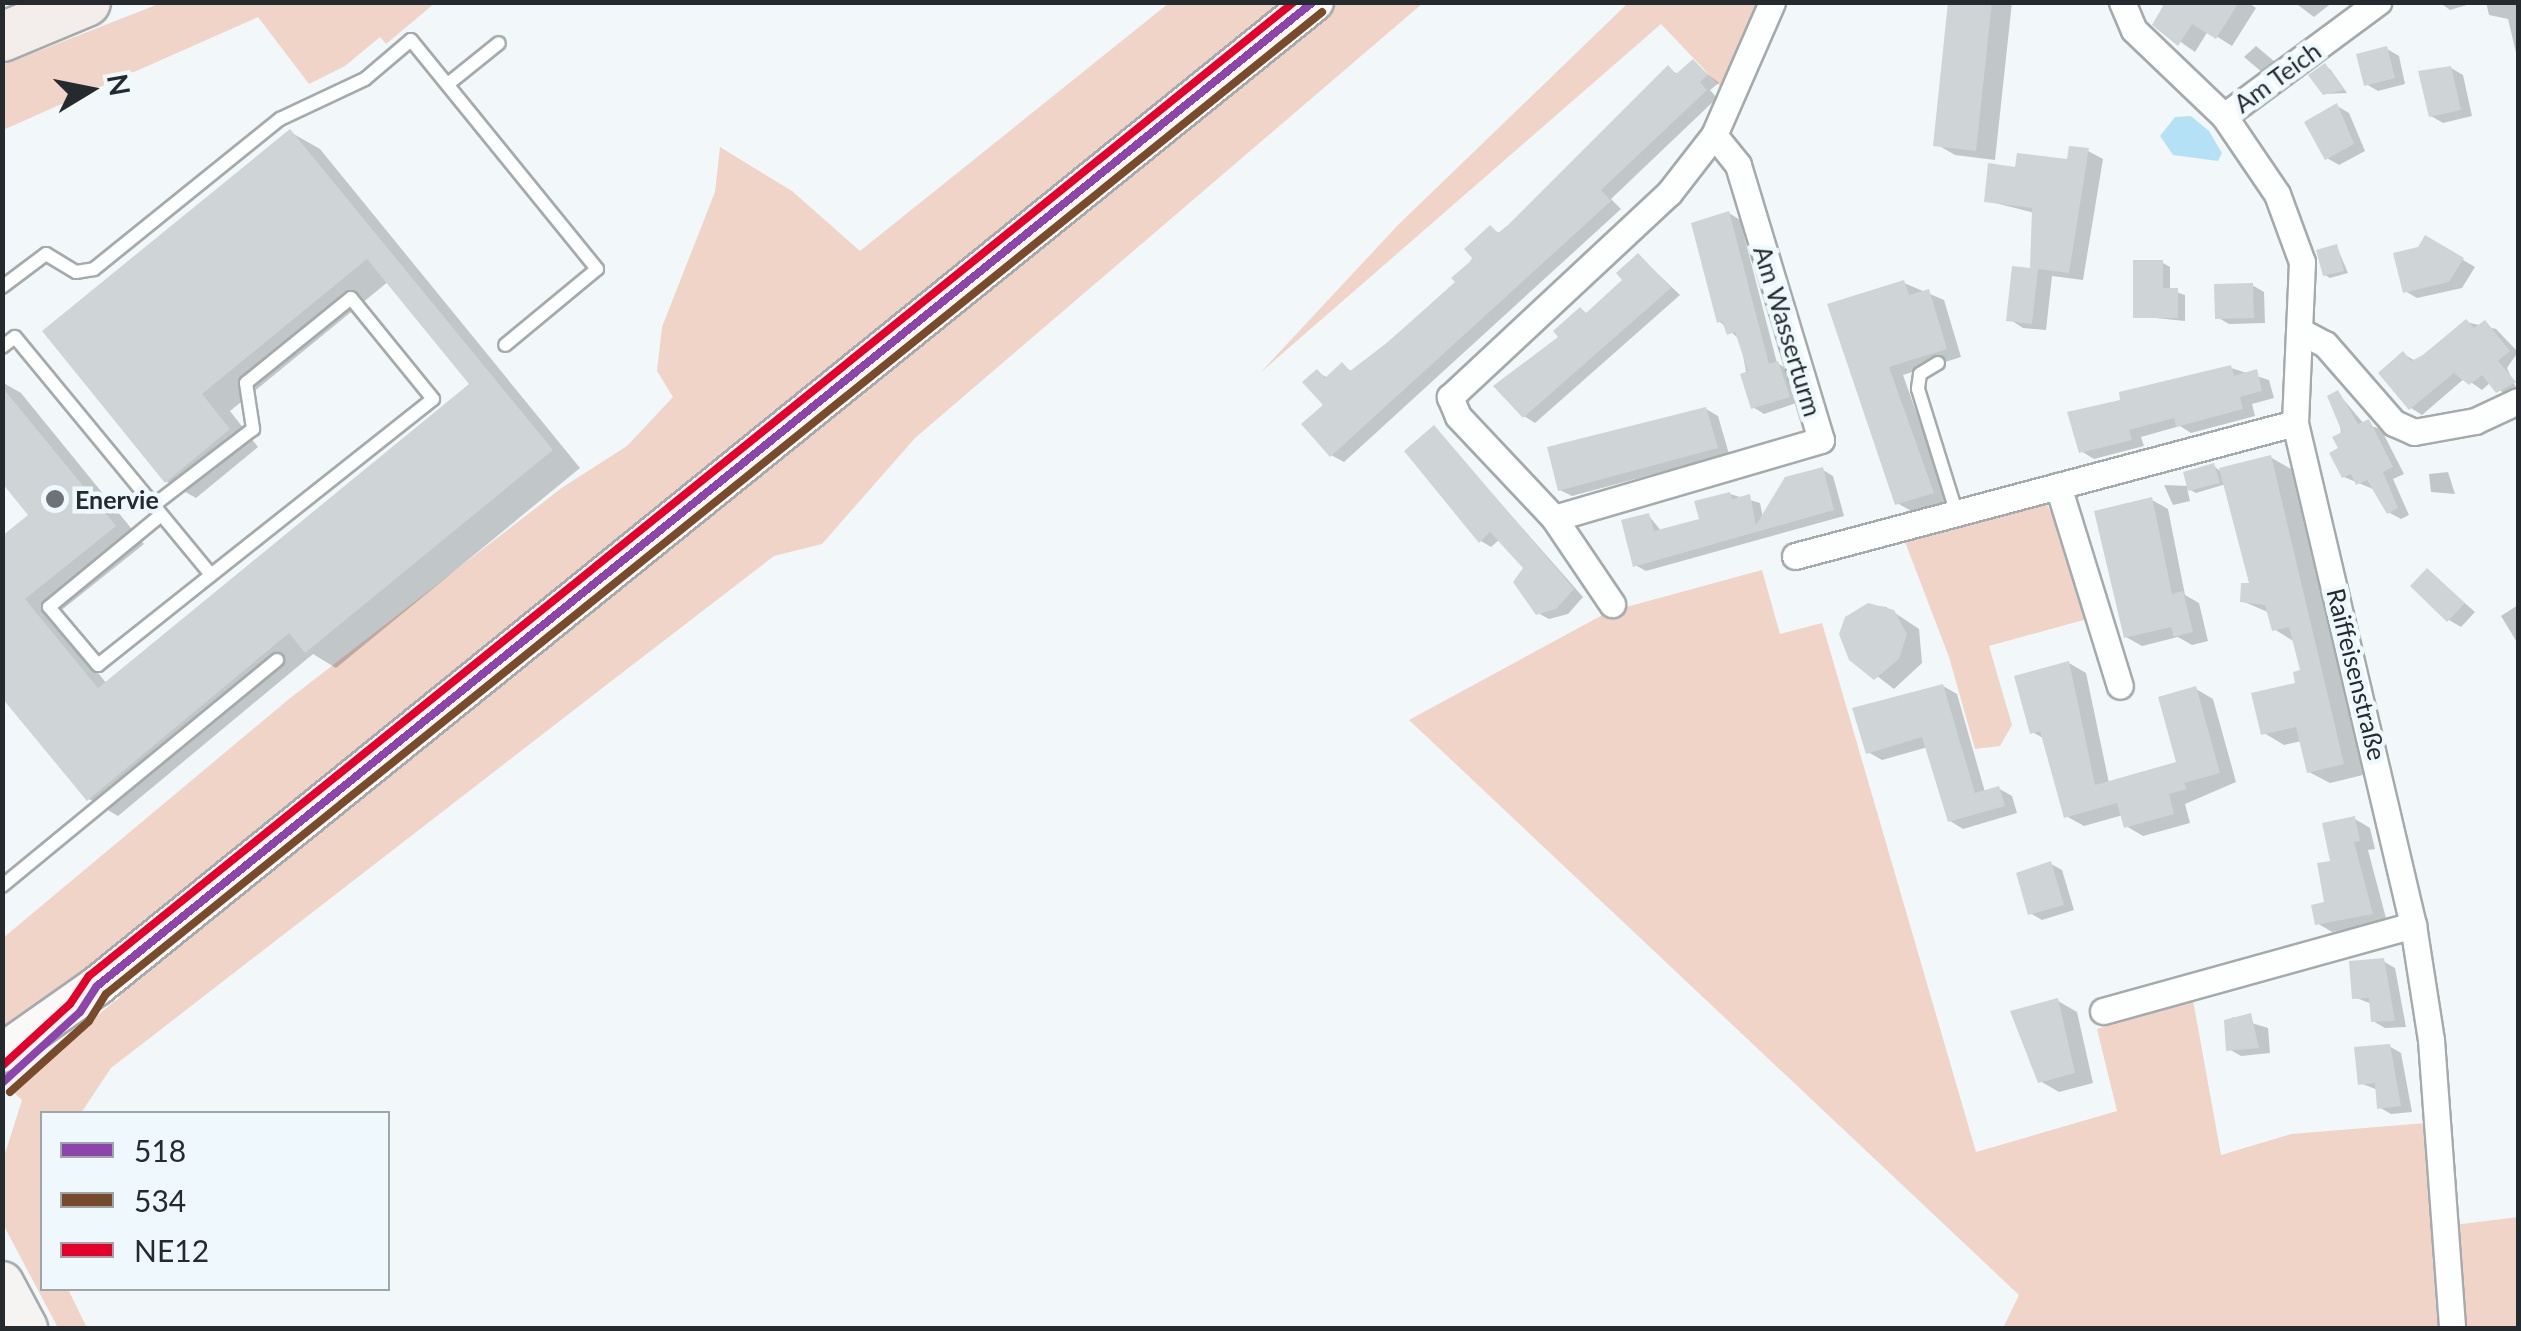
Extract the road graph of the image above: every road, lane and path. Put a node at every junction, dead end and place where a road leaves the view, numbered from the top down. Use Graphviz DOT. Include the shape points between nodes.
graph roads {
  1 [pos="86,2"];
  2 [pos="1314,2"];
  3 [pos="1772,2"];
  4 [pos="2122,2"];
  5 [pos="2378,2"];
  6 [pos="2,37"];
  7 [pos="499,43"];
  8 [pos="448,84"];
  9 [pos="2224,116"];
  10 [pos="1714,134"];
  11 [pos="2,287"];
  12 [pos="2302,332"];
  13 [pos="505,345"];
  14 [pos="2,347"];
  15 [pos="1938,363"];
  16 [pos="2518,402"];
  17 [pos="2296,423"];
  18 [pos="2058,486"];
  19 [pos="157,510"];
  20 [pos="1956,510"];
  21 [pos="1554,518"];
  22 [pos="1795,556"];
  23 [pos="211,575"];
  24 [pos="1612,604"];
  25 [pos="277,660"];
  26 [pos="2120,686"];
  27 [pos="2,886"];
  28 [pos="2413,925"];
  29 [pos="97,986"];
  30 [pos="2102,1011"];
  31 [pos="2,1053"];
  32 [pos="2,1083"];
  33 [pos="2,1283"];
  34 [pos="26,1328"];
  35 [pos="2452,1328"];
  1 -- 6 [label="highway"];
  2 -- 29 [label="main road"];
  3 -- 10 [label="street"];
  4 -- 9 [label="street, Raiffeisenstraße" via="2134,30"];
  5 -- 9 [label="street, Am Teich"];
  7 -- 8 [label="lane"];
  8 -- 11 [label="lane" via="411,40 365,78 280,120 94,270 76,272 46,254"];
  8 -- 13 [label="lane" via="598,269"];
  9 -- 12 [label="street, Raiffeisenstraße" via="2293,228 2302,262"];
  10 -- 21 [label="street" via="1669,193 1450,397 1458,416"];
  10 -- 21 [label="street, Am Wasserturm" via="1738,165 1821,440"];
  12 -- 16 [label="street" via="2326,344 2394,423 2414,432 2475,421"];
  12 -- 17 [label="street, Raiffeisenstraße"];
  14 -- 19 [label="lane" via="15,337"];
  15 -- 20 [label="lane" via="1920,374 1918,389"];
  17 -- 18 [label="street"];
  17 -- 28 [label="street, Raiffeisenstraße"];
  18 -- 20 [label="street"];
  18 -- 26 [label="street"];
  19 -- 23 [label="lane"];
  19 -- 23 [label="lane" via="49,607 98,666"];
  19 -- 23 [label="lane" via="253,429 246,383 352,298 433,399"];
  20 -- 22 [label="street"];
  21 -- 24 [label="street"];
  25 -- 27 [label="lane"];
  28 -- 30 [label="street"];
  28 -- 35 [label="street, Raiffeisenstraße" via="2432,1057"];
  29 -- 31 [label="main road"];
  29 -- 32 [label="main road" via="80,1012"];
  33 -- 34 [label="main road"];
}
